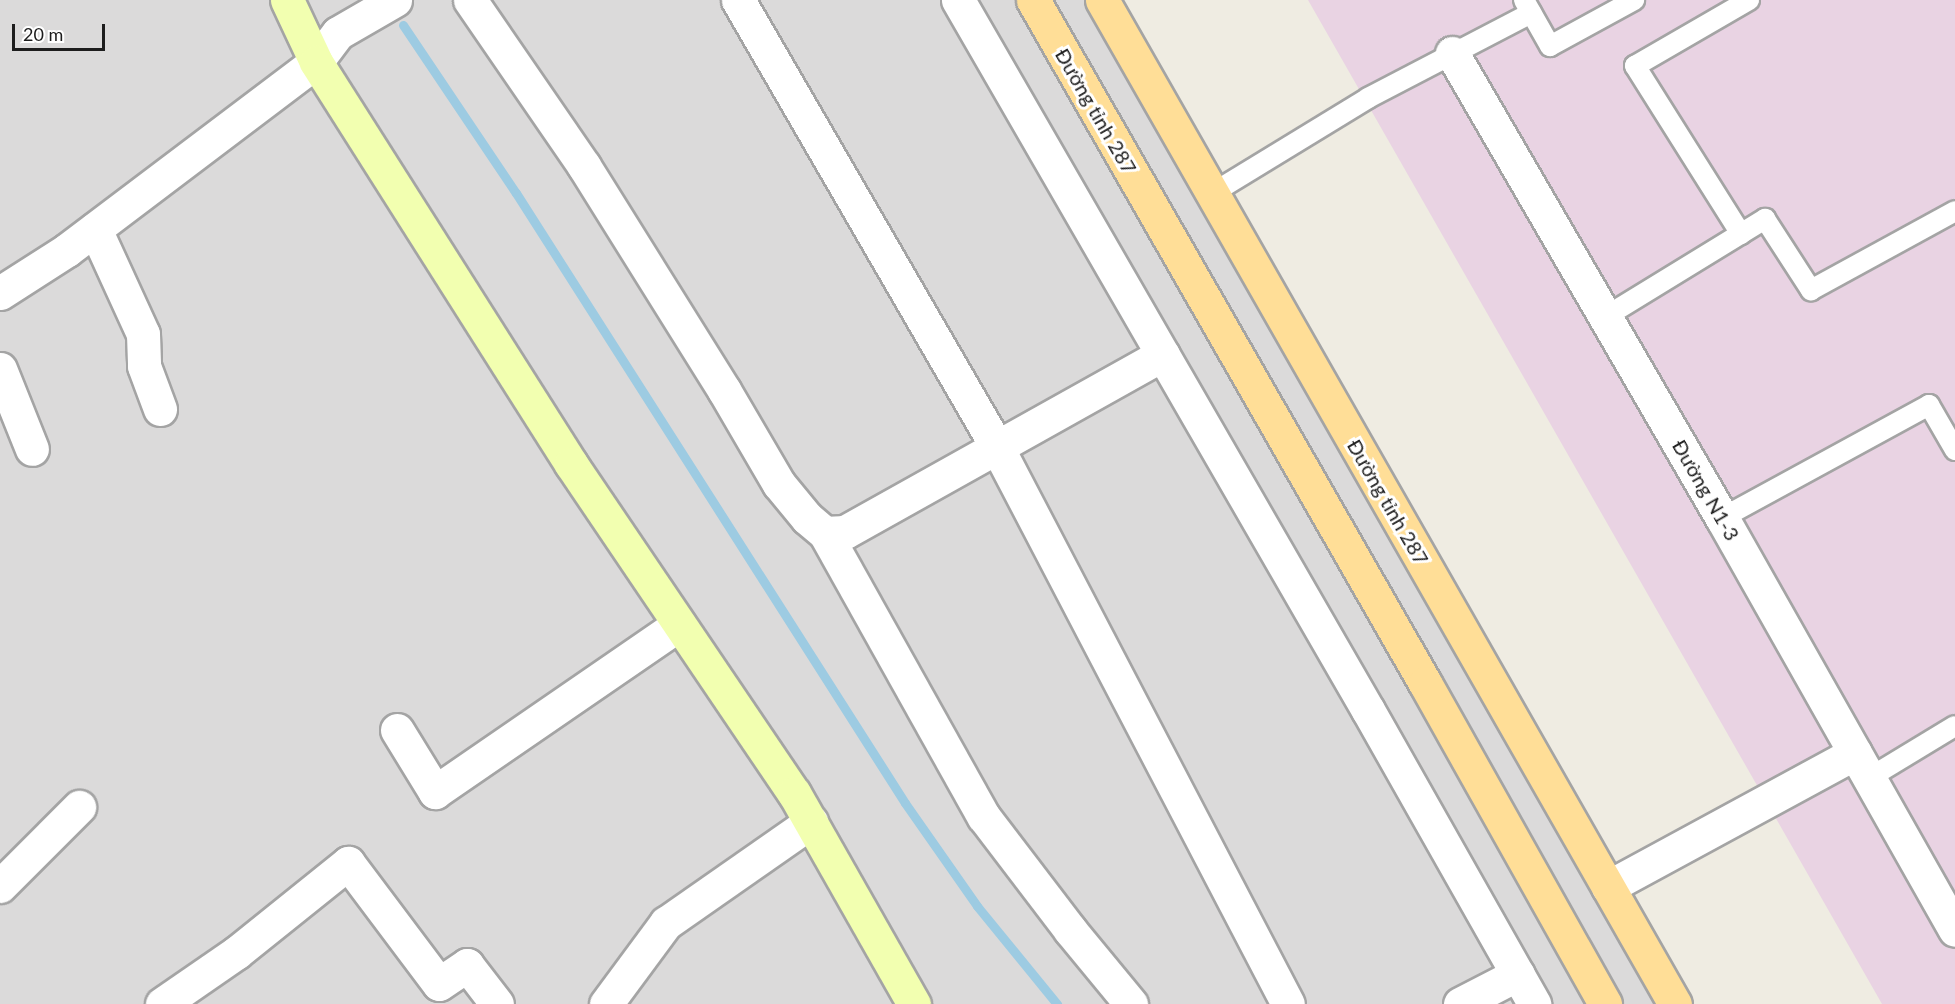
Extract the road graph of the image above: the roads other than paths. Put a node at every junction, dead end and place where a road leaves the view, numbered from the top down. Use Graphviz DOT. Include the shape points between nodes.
graph roads {
  1 [pos="287,0"];
  2 [pos="395,0"];
  3 [pos="470,0"];
  4 [pos="738,0"];
  5 [pos="958,0"];
  6 [pos="1033,0"];
  7 [pos="1102,0"];
  8 [pos="1634,0"];
  9 [pos="1749,0"];
  10 [pos="1528,6"];
  11 [pos="1452,53"];
  12 [pos="316,62"];
  13 [pos="1211,194"];
  14 [pos="1955,211"];
  15 [pos="95,229"];
  16 [pos="1741,234"];
  17 [pos="0,293"];
  18 [pos="1605,317"];
  19 [pos="1163,354"];
  20 [pos="0,369"];
  21 [pos="160,409"];
  22 [pos="997,447"];
  23 [pos="32,449"];
  24 [pos="1955,450"];
  25 [pos="1722,518"];
  26 [pos="825,532"];
  27 [pos="679,624"];
  28 [pos="1955,726"];
  29 [pos="397,730"];
  30 [pos="1862,766"];
  31 [pos="79,807"];
  32 [pos="811,822"];
  33 [pos="0,886"];
  34 [pos="1608,887"];
  35 [pos="1955,930"];
  36 [pos="1518,974"];
  37 [pos="162,1004"];
  38 [pos="497,1004"];
  39 [pos="606,1004"];
  40 [pos="915,1004"];
  41 [pos="1131,1004"];
  42 [pos="1288,1004"];
  43 [pos="1460,1004"];
  44 [pos="1534,1004"];
  45 [pos="1605,1004"];
  46 [pos="1675,1004"];
  1 -- 12 [label="street"];
  2 -- 12 [label="street" via="338,33"];
  3 -- 26 [label="street" via="584,166 779,484 807,518"];
  4 -- 22 [label="street"];
  5 -- 19 [label="street"];
  6 -- 45 [label="main road, Đường tỉnh 287"];
  7 -- 13 [label="main road, Đường tỉnh 287"];
  8 -- 10 [label="lane" via="1550,46"];
  9 -- 16 [label="lane" via="1635,66"];
  10 -- 11 [label="lane"];
  11 -- 13 [label="lane" via="1368,98"];
  11 -- 18 [label="street, Đường N1-3"];
  12 -- 15 [label="street"];
  12 -- 27 [label="street" via="571,464"];
  13 -- 34 [label="main road, Đường tỉnh 287"];
  14 -- 16 [label="lane" via="1811,290 1765,219"];
  15 -- 17 [label="street"];
  15 -- 21 [label="street" via="143,334 144,366"];
  16 -- 18 [label="lane"];
  18 -- 25 [label="street, Đường N1-3"];
  19 -- 22 [label="street"];
  19 -- 36 [label="street"];
  20 -- 23 [label="street"];
  22 -- 26 [label="street" via="845,532"];
  22 -- 42 [label="street"];
  24 -- 25 [label="lane" via="1929,405"];
  25 -- 30 [label="street, Đường N1-3"];
  26 -- 41 [label="street" via="984,817"];
  27 -- 29 [label="street" via="435,792"];
  27 -- 32 [label="street"];
  28 -- 30 [label="lane"];
  30 -- 34 [label="street"];
  30 -- 35 [label="street, Đường N1-3"];
  31 -- 33 [label="street"];
  32 -- 39 [label="street" via="666,923"];
  32 -- 40 [label="street"];
  34 -- 46 [label="main road, Đường tỉnh 287"];
  36 -- 43 [label="street"];
  36 -- 44 [label="street"];
  37 -- 38 [label="street" via="236,953 348,862 439,984 467,965"];
}
